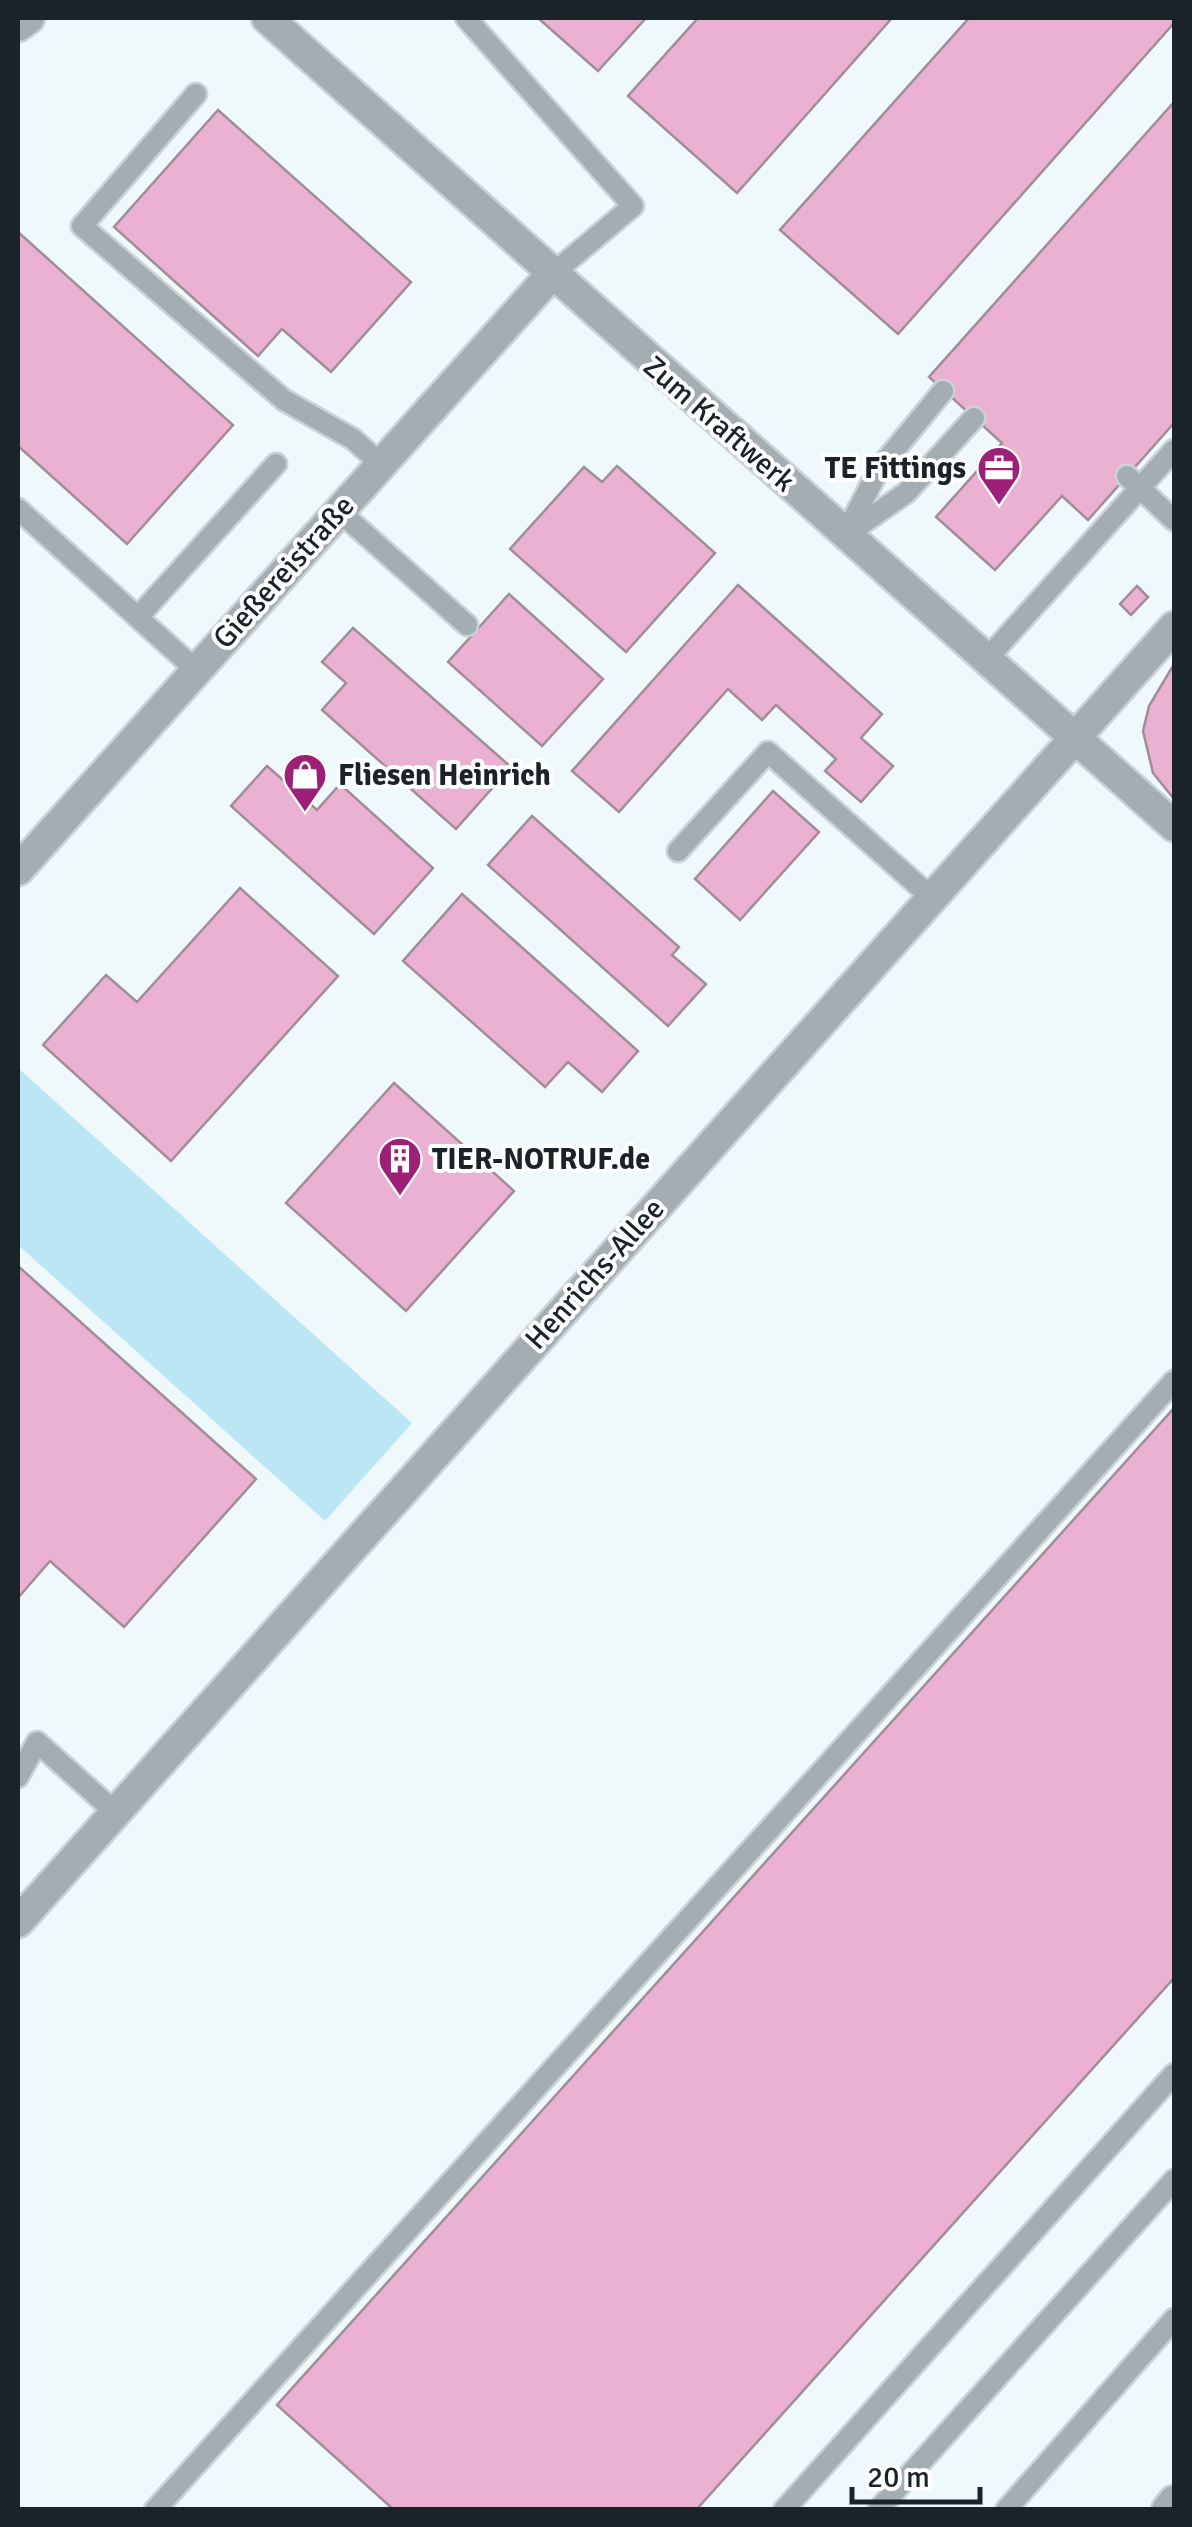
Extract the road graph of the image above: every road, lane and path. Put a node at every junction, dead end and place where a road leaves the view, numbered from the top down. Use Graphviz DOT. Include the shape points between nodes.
graph roads {
  1 [pos="29,18"];
  2 [pos="267,18"];
  3 [pos="466,18"];
  4 [pos="18,26"];
  5 [pos="196,94"];
  6 [pos="551,275"];
  7 [pos="944,391"];
  8 [pos="974,418"];
  9 [pos="1174,450"];
  10 [pos="276,464"];
  11 [pos="381,464"];
  12 [pos="1134,482"];
  13 [pos="18,508"];
  14 [pos="339,511"];
  15 [pos="1174,520"];
  16 [pos="845,535"];
  17 [pos="138,617"];
  18 [pos="467,626"];
  19 [pos="1174,627"];
  20 [pos="986,660"];
  21 [pos="196,670"];
  22 [pos="1074,736"];
  23 [pos="1174,826"];
  24 [pos="678,852"];
  25 [pos="18,870"];
  26 [pos="932,898"];
  27 [pos="1174,1382"];
  28 [pos="18,1777"];
  29 [pos="115,1812"];
  30 [pos="18,1922"];
  31 [pos="1174,2074"];
  32 [pos="1174,2180"];
  33 [pos="1174,2319"];
  34 [pos="1174,2502"];
  35 [pos="155,2510"];
  36 [pos="784,2510"];
  37 [pos="878,2510"];
  38 [pos="1006,2510"];
  39 [pos="1167,2510"];
  1 -- 4 [label="street"];
  2 -- 6 [label="street, Zum Kraftwerk"];
  3 -- 6 [label="lane" via="632,206"];
  5 -- 11 [label="lane" via="82,226 284,400 353,439"];
  6 -- 11 [label="street, Gießereistraße"];
  6 -- 16 [label="street, Zum Kraftwerk"];
  7 -- 16 [label="lane" via="879,469"];
  8 -- 16 [label="lane" via="906,492"];
  9 -- 12 [label="lane"];
  10 -- 17 [label="lane"];
  11 -- 14 [label="street, Gießereistraße"];
  12 -- 15 [label="lane"];
  12 -- 20 [label="lane"];
  13 -- 17 [label="lane"];
  14 -- 18 [label="lane"];
  14 -- 21 [label="street, Gießereistraße"];
  16 -- 20 [label="street, Zum Kraftwerk"];
  17 -- 21 [label="lane"];
  19 -- 22 [label="street, Henrichs-Allee"];
  20 -- 22 [label="street, Zum Kraftwerk"];
  21 -- 25 [label="street, Gießereistraße"];
  22 -- 23 [label="street, Zum Kraftwerk"];
  22 -- 26 [label="street, Henrichs-Allee"];
  24 -- 26 [label="lane" via="768,752"];
  26 -- 29 [label="street, Henrichs-Allee"];
  27 -- 35 [label="lane"];
  28 -- 29 [label="lane" via="37,1742"];
  29 -- 30 [label="street, Henrichs-Allee"];
  31 -- 36 [label="lane"];
  32 -- 37 [label="lane"];
  33 -- 38 [label="lane"];
  34 -- 39 [label="street"];
}
